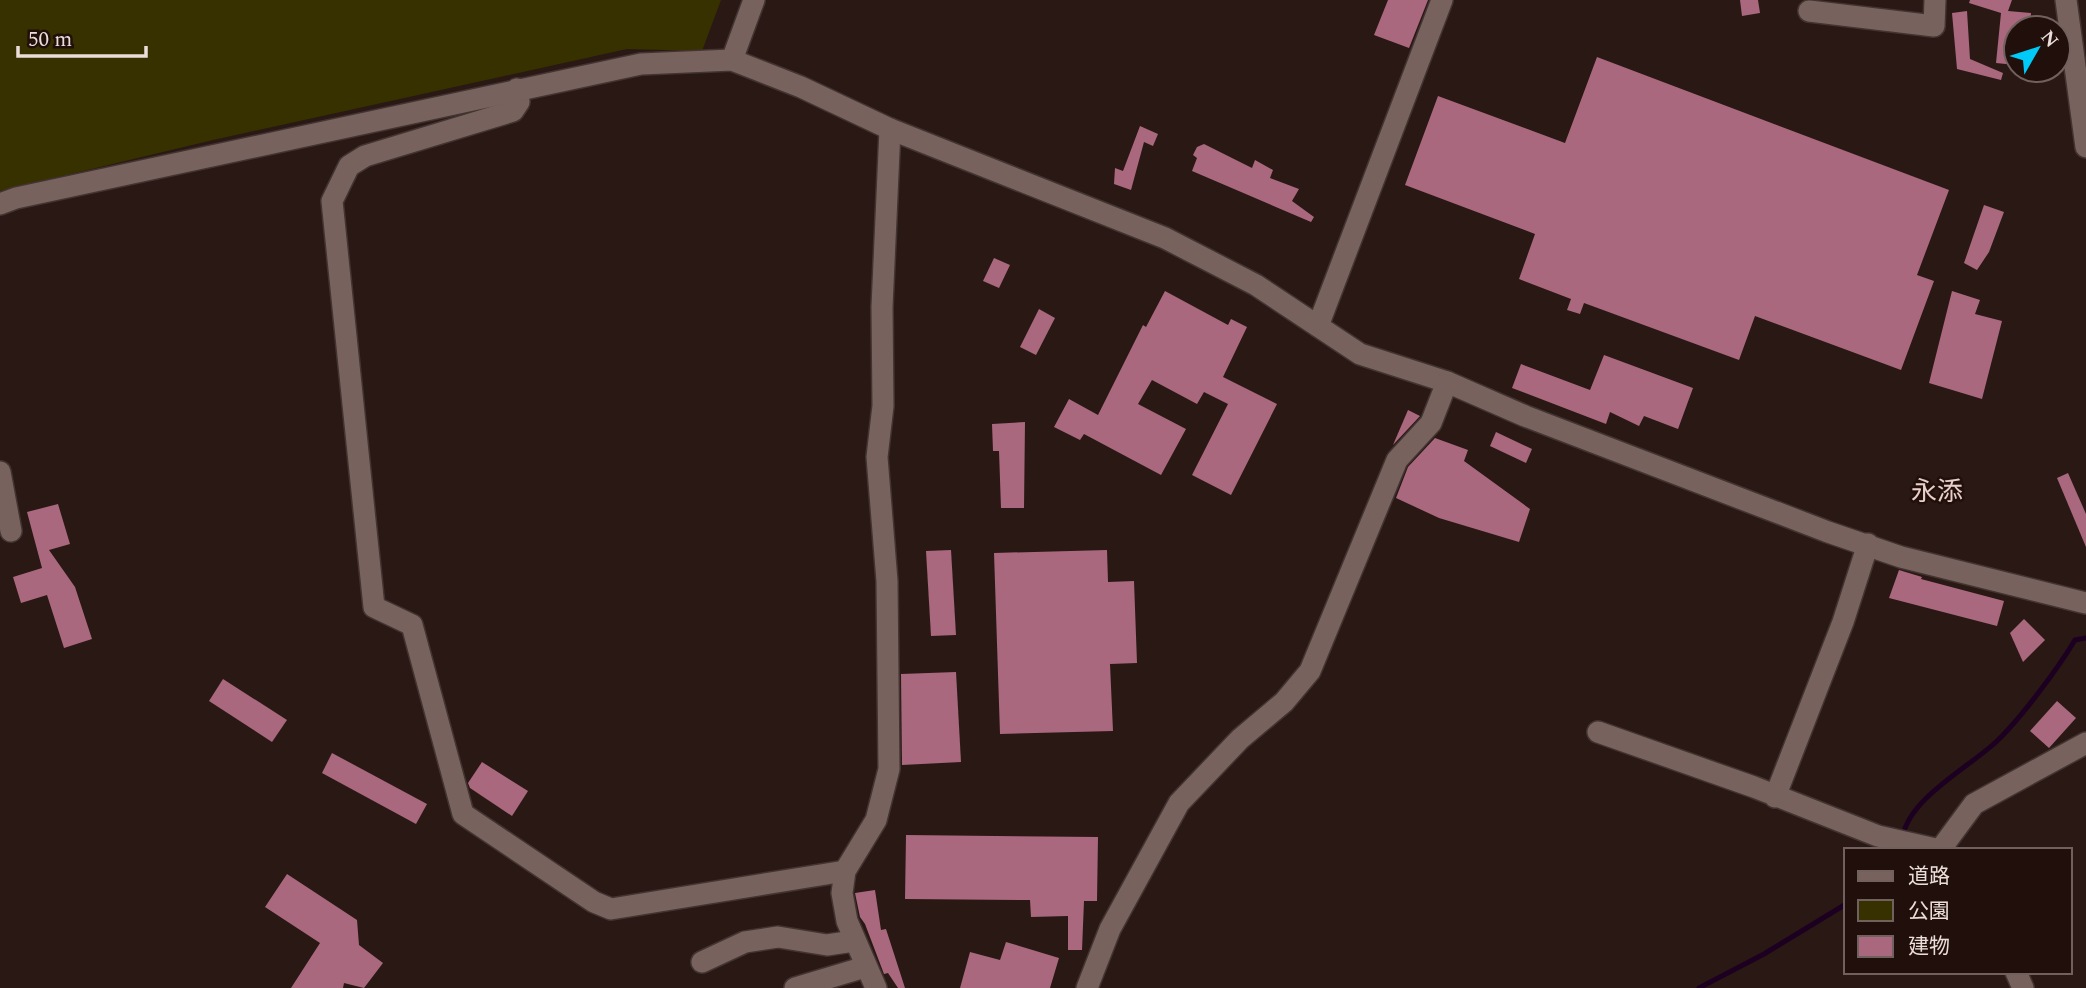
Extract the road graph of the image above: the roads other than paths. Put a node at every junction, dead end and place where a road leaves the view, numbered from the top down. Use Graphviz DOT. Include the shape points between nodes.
graph roads {
  1 [pos="754,0"];
  2 [pos="1442,0"];
  3 [pos="1935,0"];
  4 [pos="2066,0"];
  5 [pos="1810,11"];
  6 [pos="732,60"];
  7 [pos="517,89"];
  8 [pos="890,129"];
  9 [pos="2086,147"];
  10 [pos="0,204"];
  11 [pos="1318,326"];
  12 [pos="1447,383"];
  13 [pos="0,472"];
  14 [pos="11,531"];
  15 [pos="1868,544"];
  16 [pos="2086,603"];
  17 [pos="1598,732"];
  18 [pos="2086,743"];
  19 [pos="1775,797"];
  20 [pos="1931,848"];
  21 [pos="1941,848"];
  22 [pos="845,871"];
  23 [pos="854,941"];
  24 [pos="702,962"];
  25 [pos="865,967"];
  26 [pos="795,988"];
  27 [pos="876,988"];
  28 [pos="1087,988"];
  1 -- 6 [label="street"];
  2 -- 11 [label="street"];
  3 -- 5 [label="street" via="1934,26"];
  4 -- 9 [label="street"];
  6 -- 7 [label="street" via="641,64"];
  6 -- 8 [label="street"];
  7 -- 10 [label="street"];
  7 -- 22 [label="street" via="519,102 513,111 357,161 349,166 332,201 374,607 412,625 463,814 594,902 611,909"];
  8 -- 11 [label="street" via="1165,238 1256,285"];
  8 -- 22 [label="street" via="882,307 883,407 877,457 887,581 889,769 876,820"];
  11 -- 12 [label="street" via="1360,354"];
  12 -- 15 [label="street"];
  12 -- 28 [label="street" via="1431,423 1397,460 1310,671 1179,803 1110,929"];
  13 -- 14 [label="street"];
  15 -- 16 [label="street"];
  15 -- 19 [label="street"];
  17 -- 19 [label="street"];
  18 -- 21 [label="street" via="1974,804"];
  19 -- 20 [label="street" via="1878,836"];
  22 -- 23 [label="street" via="842,893"];
  23 -- 24 [label="street" via="827,945 778,937 745,942"];
  23 -- 25 [label="street"];
  25 -- 26 [label="street"];
  25 -- 27 [label="street"];
}
